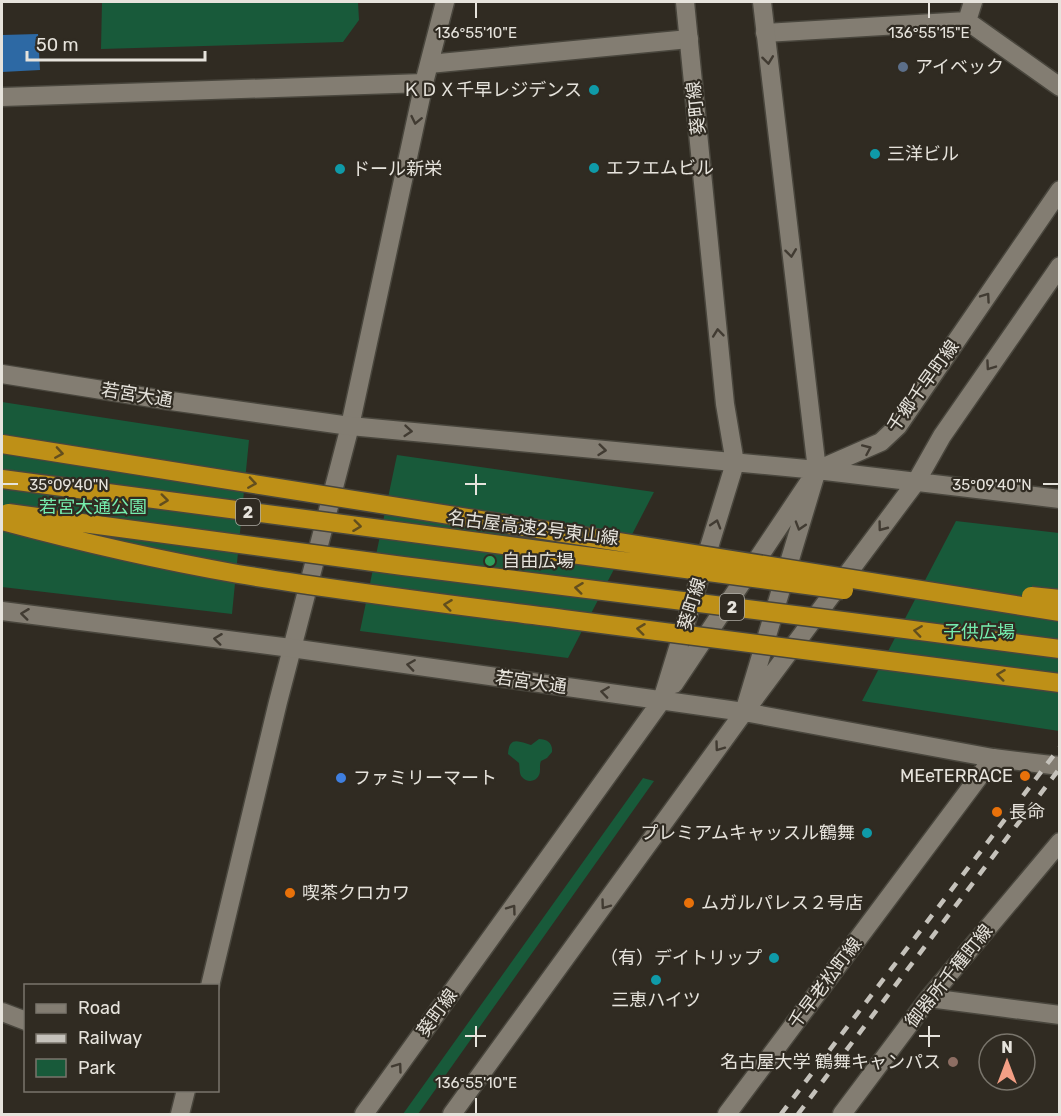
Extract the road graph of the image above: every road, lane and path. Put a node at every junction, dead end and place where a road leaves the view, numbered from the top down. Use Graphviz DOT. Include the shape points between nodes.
graph roads {
  1 [pos="445,2"];
  2 [pos="685,2"];
  3 [pos="762,2"];
  4 [pos="973,2"];
  5 [pos="968,21"];
  6 [pos="765,33"];
  7 [pos="688,39"];
  8 [pos="429,64"];
  9 [pos="424,83"];
  10 [pos="1059,87"];
  11 [pos="2,96"];
  12 [pos="1059,190"];
  13 [pos="1059,266"];
  14 [pos="2,374"];
  15 [pos="350,426"];
  16 [pos="2,444"];
  17 [pos="735,463"];
  18 [pos="817,470"];
  19 [pos="2,479"];
  20 [pos="916,482"];
  21 [pos="1059,499"];
  22 [pos="2,512"];
  23 [pos="2,521"];
  24 [pos="498,522"];
  25 [pos="495,544"];
  26 [pos="914,589"];
  27 [pos="1059,599"];
  28 [pos="1059,604"];
  29 [pos="2,611"];
  30 [pos="1059,612"];
  31 [pos="1059,618"];
  32 [pos="291,648"];
  33 [pos="1059,649"];
  34 [pos="1059,683"];
  35 [pos="662,700"];
  36 [pos="744,712"];
  37 [pos="993,758"];
  38 [pos="1059,766"];
  39 [pos="1059,842"];
  40 [pos="210,984"];
  41 [pos="929,998"];
  42 [pos="2,1012"];
  43 [pos="1059,1015"];
  44 [pos="24,1020"];
  45 [pos="186,1092"];
  46 [pos="180,1114"];
  47 [pos="364,1114"];
  48 [pos="452,1114"];
  49 [pos="727,1114"];
  50 [pos="842,1114"];
  1 -- 8 [label="street"];
  2 -- 7 [label="street, 葵町線"];
  3 -- 6 [label="street"];
  4 -- 5 [label="street"];
  5 -- 6 [label="street"];
  5 -- 10 [label="street"];
  6 -- 18 [label="street, one-way"];
  7 -- 8 [label="street"];
  17 -- 7 [label="street, 葵町線, one-way" via="726,410"];
  8 -- 9 [label="street"];
  9 -- 11 [label="street"];
  9 -- 15 [label="street, one-way"];
  18 -- 12 [label="street, 千郷千早町線, one-way" via="881,442 898,426"];
  13 -- 20 [label="street, one-way" via="942,436"];
  14 -- 15 [label="street, 若宮大通"];
  15 -- 17 [label="street, 若宮大通, one-way"];
  15 -- 32 [label="street"];
  16 -- 24 [label="highway, one-way, bridge"];
  17 -- 18 [label="street, 若宮大通"];
  35 -- 17 [label="street, 葵町線, one-way"];
  18 -- 20 [label="street, 若宮大通"];
  18 -- 35 [label="street"];
  18 -- 36 [label="street, one-way"];
  19 -- 25 [label="highway, 名古屋高速2号東山線 / 2, one-way, bridge"];
  20 -- 21 [label="street, 若宮大通"];
  20 -- 36 [label="street, one-way"];
  33 -- 22 [label="highway, 2, one-way, bridge"];
  34 -- 23 [label="highway, one-way, bridge" via="308,585 89,544"];
  24 -- 26 [label="highway, bridge"];
  24 -- 27 [label="highway, bridge"];
  25 -- 26 [label="highway, bridge"];
  25 -- 31 [label="highway, 名古屋高速2号東山線 / 2, bridge"];
  26 -- 28 [label="highway, bridge"];
  26 -- 30 [label="highway, bridge"];
  32 -- 29 [label="street, 若宮大通, one-way"];
  35 -- 32 [label="street, 若宮大通, one-way"];
  32 -- 40 [label="street"];
  35 -- 36 [label="street, 若宮大通"];
  47 -- 35 [label="street, 葵町線, one-way"];
  36 -- 37 [label="street, 若宮大通"];
  36 -- 48 [label="street, one-way"];
  37 -- 38 [label="street, 若宮大通"];
  37 -- 49 [label="street, 千早老松町線"];
  39 -- 41 [label="street, 御器所千種町線"];
  41 -- 43 [label="street"];
  41 -- 50 [label="street, 御器所千種町線"];
  42 -- 44 [label="street"];
  45 -- 46 [label="street"];
}
